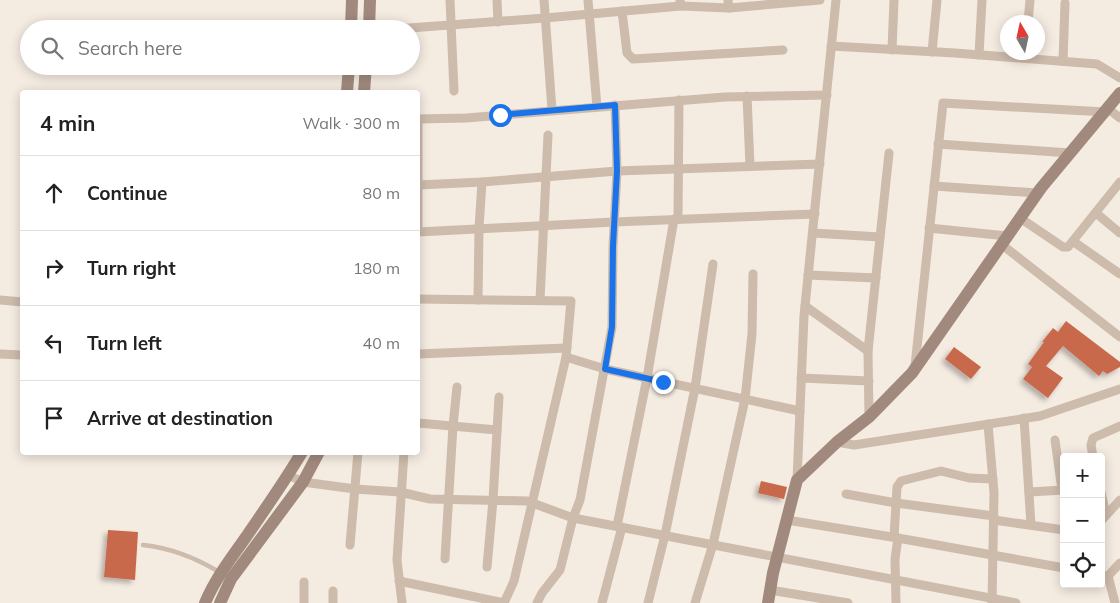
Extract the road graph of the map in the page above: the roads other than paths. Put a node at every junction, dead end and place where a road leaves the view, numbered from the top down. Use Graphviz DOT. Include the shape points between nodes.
graph roads {
  1 [pos="352,0"];
  2 [pos="370,0"];
  3 [pos="450,0"];
  4 [pos="496,0"];
  5 [pos="544,0"];
  6 [pos="588,0"];
  7 [pos="635,0"];
  8 [pos="820,0"];
  9 [pos="836,0"];
  10 [pos="894,0"];
  11 [pos="938,0"];
  12 [pos="982,0"];
  13 [pos="1030,0"];
  14 [pos="681,3"];
  15 [pos="1065,3"];
  16 [pos="728,4"];
  17 [pos="636,10"];
  18 [pos="622,12"];
  19 [pos="589,14"];
  20 [pos="1029,15"];
  21 [pos="545,18"];
  22 [pos="351,20"];
  23 [pos="369,20"];
  24 [pos="498,22"];
  25 [pos="452,25"];
  26 [pos="420,27"];
  27 [pos="832,46"];
  28 [pos="783,50"];
  29 [pos="892,50"];
  30 [pos="932,52"];
  31 [pos="979,55"];
  32 [pos="1000,55"];
  33 [pos="1045,58"];
  34 [pos="1063,61"];
  35 [pos="348,75"];
  36 [pos="365,75"];
  37 [pos="1120,78"];
  38 [pos="347,90"];
  39 [pos="364,90"];
  40 [pos="454,91"];
  41 [pos="1120,93"];
  42 [pos="827,95"];
  43 [pos="747,96"];
  44 [pos="678,100"];
  45 [pos="615,105"];
  46 [pos="596,107"];
  47 [pos="552,110"];
  48 [pos="1106,110"];
  49 [pos="1120,118"];
  50 [pos="420,119"];
  51 [pos="548,135"];
  52 [pos="938,144"];
  53 [pos="889,152"];
  54 [pos="1070,153"];
  55 [pos="820,164"];
  56 [pos="750,166"];
  57 [pos="679,169"];
  58 [pos="617,171"];
  59 [pos="545,177"];
  60 [pos="482,182"];
  61 [pos="420,185"];
  62 [pos="934,186"];
  63 [pos="1118,188"];
  64 [pos="1037,193"];
  65 [pos="1096,213"];
  66 [pos="815,214"];
  67 [pos="1020,218"];
  68 [pos="676,219"];
  69 [pos="614,222"];
  70 [pos="542,225"];
  71 [pos="478,228"];
  72 [pos="930,228"];
  73 [pos="420,232"];
  74 [pos="813,233"];
  75 [pos="1120,233"];
  76 [pos="880,237"];
  77 [pos="1004,240"];
  78 [pos="1074,242"];
  79 [pos="713,264"];
  80 [pos="753,274"];
  81 [pos="1120,274"];
  82 [pos="808,275"];
  83 [pos="876,278"];
  84 [pos="420,299"];
  85 [pos="0,300"];
  86 [pos="478,300"];
  87 [pos="540,300"];
  88 [pos="20,302"];
  89 [pos="805,306"];
  90 [pos="1120,337"];
  91 [pos="868,351"];
  92 [pos="567,352"];
  93 [pos="0,354"];
  94 [pos="420,354"];
  95 [pos="20,355"];
  96 [pos="915,368"];
  97 [pos="605,369"];
  98 [pos="647,378"];
  99 [pos="801,378"];
  100 [pos="869,381"];
  101 [pos="457,387"];
  102 [pos="695,388"];
  103 [pos="1120,389"];
  104 [pos="499,397"];
  105 [pos="745,399"];
  106 [pos="800,411"];
  107 [pos="869,417"];
  108 [pos="1024,418"];
  109 [pos="420,422"];
  110 [pos="988,424"];
  111 [pos="453,426"];
  112 [pos="1120,426"];
  113 [pos="497,430"];
  114 [pos="1055,440"];
  115 [pos="837,442"];
  116 [pos="1093,453"];
  117 [pos="300,455"];
  118 [pos="318,455"];
  119 [pos="358,455"];
  120 [pos="404,455"];
  121 [pos="1060,471"];
  122 [pos="288,476"];
  123 [pos="993,479"];
  124 [pos="797,480"];
  125 [pos="304,482"];
  126 [pos="355,489"];
  127 [pos="1060,490"];
  128 [pos="400,492"];
  129 [pos="1029,492"];
  130 [pos="846,494"];
  131 [pos="449,499"];
  132 [pos="493,500"];
  133 [pos="1120,500"];
  134 [pos="532,503"];
  135 [pos="896,503"];
  136 [pos="1105,517"];
  137 [pos="573,518"];
  138 [pos="994,518"];
  139 [pos="787,520"];
  140 [pos="1031,525"];
  141 [pos="620,527"];
  142 [pos="1060,529"];
  143 [pos="665,535"];
  144 [pos="896,537"];
  145 [pos="712,544"];
  146 [pos="144,545"];
  147 [pos="350,545"];
  148 [pos="993,556"];
  149 [pos="777,557"];
  150 [pos="445,559"];
  151 [pos="1120,562"];
  152 [pos="1060,567"];
  153 [pos="487,568"];
  154 [pos="1105,575"];
  155 [pos="226,576"];
  156 [pos="895,580"];
  157 [pos="399,581"];
  158 [pos="304,582"];
  159 [pos="770,590"];
  160 [pos="333,591"];
  161 [pos="992,601"];
  162 [pos="205,603"];
  163 [pos="220,603"];
  164 [pos="304,603"];
  165 [pos="334,603"];
  166 [pos="402,603"];
  167 [pos="504,603"];
  168 [pos="537,603"];
  169 [pos="602,603"];
  170 [pos="648,603"];
  171 [pos="695,603"];
  172 [pos="768,603"];
  173 [pos="848,603"];
  174 [pos="896,603"];
  175 [pos="1016,603"];
  176 [pos="1115,603"];
  1 -- 22 [label="street"];
  2 -- 23 [label="street"];
  3 -- 25 [label="street"];
  4 -- 24 [label="street"];
  5 -- 21 [label="street"];
  6 -- 19 [label="street"];
  7 -- 17 [label="street"];
  8 -- 16 [label="street"];
  9 -- 27 [label="street"];
  10 -- 29 [label="street"];
  11 -- 30 [label="street"];
  12 -- 31 [label="street"];
  13 -- 20 [label="street"];
  14 -- 16 [label="street"];
  14 -- 17 [label="street"];
  15 -- 34 [label="street"];
  17 -- 18 [label="street"];
  18 -- 19 [label="street"];
  18 -- 28 [label="street" via="627,53 632,59"];
  19 -- 21 [label="street"];
  19 -- 46 [label="street"];
  21 -- 24 [label="street"];
  21 -- 47 [label="street"];
  24 -- 25 [label="street"];
  25 -- 26 [label="street"];
  25 -- 40 [label="street"];
  27 -- 29 [label="street"];
  27 -- 42 [label="street"];
  29 -- 30 [label="street"];
  30 -- 31 [label="street"];
  31 -- 32 [label="street"];
  33 -- 34 [label="street"];
  34 -- 37 [label="street" via="1097,64"];
  35 -- 38 [label="street"];
  36 -- 39 [label="street"];
  41 -- 48 [label="street"];
  42 -- 43 [label="street"];
  42 -- 55 [label="street"];
  43 -- 44 [label="street"];
  43 -- 56 [label="street"];
  44 -- 45 [label="street"];
  44 -- 57 [label="street"];
  45 -- 46 [label="street"];
  45 -- 58 [label="street"];
  46 -- 47 [label="street"];
  47 -- 50 [label="street"];
  48 -- 49 [label="street"];
  48 -- 52 [label="street" via="943,103"];
  48 -- 54 [label="street"];
  51 -- 59 [label="street"];
  52 -- 54 [label="street"];
  52 -- 62 [label="street"];
  53 -- 76 [label="street"];
  54 -- 64 [label="street"];
  55 -- 56 [label="street"];
  55 -- 66 [label="street"];
  56 -- 57 [label="street"];
  57 -- 58 [label="street"];
  57 -- 68 [label="street"];
  58 -- 59 [label="street"];
  58 -- 69 [label="street"];
  59 -- 60 [label="street"];
  59 -- 70 [label="street"];
  60 -- 61 [label="street"];
  60 -- 71 [label="street"];
  62 -- 64 [label="street"];
  62 -- 72 [label="street"];
  63 -- 65 [label="street"];
  64 -- 67 [label="street"];
  65 -- 75 [label="street"];
  65 -- 78 [label="street"];
  66 -- 68 [label="street"];
  66 -- 74 [label="street"];
  67 -- 77 [label="street"];
  67 -- 78 [label="street" via="1063,247"];
  68 -- 69 [label="street"];
  68 -- 98 [label="street"];
  69 -- 70 [label="street"];
  69 -- 97 [label="street" via="612,327"];
  70 -- 71 [label="street"];
  70 -- 87 [label="street"];
  71 -- 73 [label="street"];
  71 -- 86 [label="street"];
  72 -- 77 [label="street"];
  72 -- 96 [label="street"];
  74 -- 76 [label="street"];
  74 -- 82 [label="street"];
  76 -- 83 [label="street"];
  77 -- 90 [label="street"];
  77 -- 96 [label="street"];
  78 -- 81 [label="street"];
  79 -- 102 [label="street"];
  80 -- 105 [label="street" via="752,334"];
  82 -- 83 [label="street"];
  82 -- 89 [label="street"];
  83 -- 91 [label="street"];
  84 -- 86 [label="street"];
  85 -- 88 [label="street"];
  86 -- 87 [label="street"];
  87 -- 92 [label="street" via="571,301"];
  89 -- 91 [label="street"];
  89 -- 99 [label="street"];
  91 -- 100 [label="street"];
  92 -- 94 [label="street"];
  92 -- 97 [label="street"];
  92 -- 134 [label="street"];
  93 -- 95 [label="street"];
  96 -- 107 [label="street"];
  97 -- 98 [label="street"];
  97 -- 137 [label="street" via="580,500"];
  98 -- 102 [label="street"];
  98 -- 141 [label="street"];
  99 -- 100 [label="street"];
  99 -- 106 [label="street"];
  100 -- 107 [label="street"];
  101 -- 111 [label="street"];
  102 -- 105 [label="street"];
  102 -- 143 [label="street"];
  103 -- 108 [label="street" via="1040,416"];
  104 -- 113 [label="street"];
  105 -- 106 [label="street"];
  105 -- 145 [label="street"];
  106 -- 124 [label="street"];
  107 -- 115 [label="street"];
  108 -- 110 [label="street"];
  108 -- 129 [label="street"];
  109 -- 111 [label="street"];
  110 -- 115 [label="street" via="854,444"];
  110 -- 123 [label="street"];
  111 -- 113 [label="street"];
  111 -- 131 [label="street"];
  112 -- 116 [label="street" via="1093,438"];
  113 -- 132 [label="street"];
  114 -- 121 [label="street"];
  115 -- 124 [label="street"];
  117 -- 122 [label="street"];
  118 -- 125 [label="street"];
  119 -- 126 [label="street"];
  120 -- 128 [label="street"];
  122 -- 125 [label="street"];
  122 -- 155 [label="street"];
  123 -- 135 [label="street" via="969,478 941,471 905,479 897,487"];
  123 -- 138 [label="street"];
  124 -- 139 [label="street"];
  125 -- 126 [label="street"];
  125 -- 155 [label="street"];
  126 -- 128 [label="street"];
  126 -- 147 [label="street"];
  127 -- 129 [label="street"];
  128 -- 131 [label="street"];
  128 -- 157 [label="street"];
  129 -- 140 [label="street"];
  130 -- 135 [label="street"];
  131 -- 132 [label="street"];
  131 -- 150 [label="street"];
  132 -- 134 [label="street"];
  132 -- 153 [label="street"];
  133 -- 136 [label="street"];
  134 -- 137 [label="street"];
  134 -- 167 [label="street" via="514,581"];
  135 -- 138 [label="street"];
  135 -- 144 [label="street"];
  137 -- 141 [label="street"];
  137 -- 168 [label="street" via="560,570"];
  138 -- 140 [label="street"];
  138 -- 148 [label="street"];
  139 -- 144 [label="street"];
  139 -- 149 [label="street"];
  140 -- 142 [label="street"];
  141 -- 143 [label="street"];
  141 -- 169 [label="street"];
  143 -- 145 [label="street"];
  143 -- 170 [label="street"];
  144 -- 148 [label="street"];
  144 -- 156 [label="street"];
  145 -- 149 [label="street"];
  145 -- 171 [label="street"];
  146 -- 155 [label="lane" via="172,550"];
  148 -- 152 [label="street"];
  148 -- 161 [label="street"];
  149 -- 156 [label="street"];
  149 -- 159 [label="street"];
  151 -- 154 [label="street"];
  154 -- 176 [label="street"];
  155 -- 162 [label="street"];
  155 -- 163 [label="street"];
  156 -- 161 [label="street"];
  156 -- 174 [label="street"];
  157 -- 166 [label="street"];
  157 -- 167 [label="street"];
  158 -- 164 [label="street"];
  159 -- 172 [label="street"];
  159 -- 173 [label="street"];
  160 -- 165 [label="street"];
  161 -- 175 [label="street"];
}
